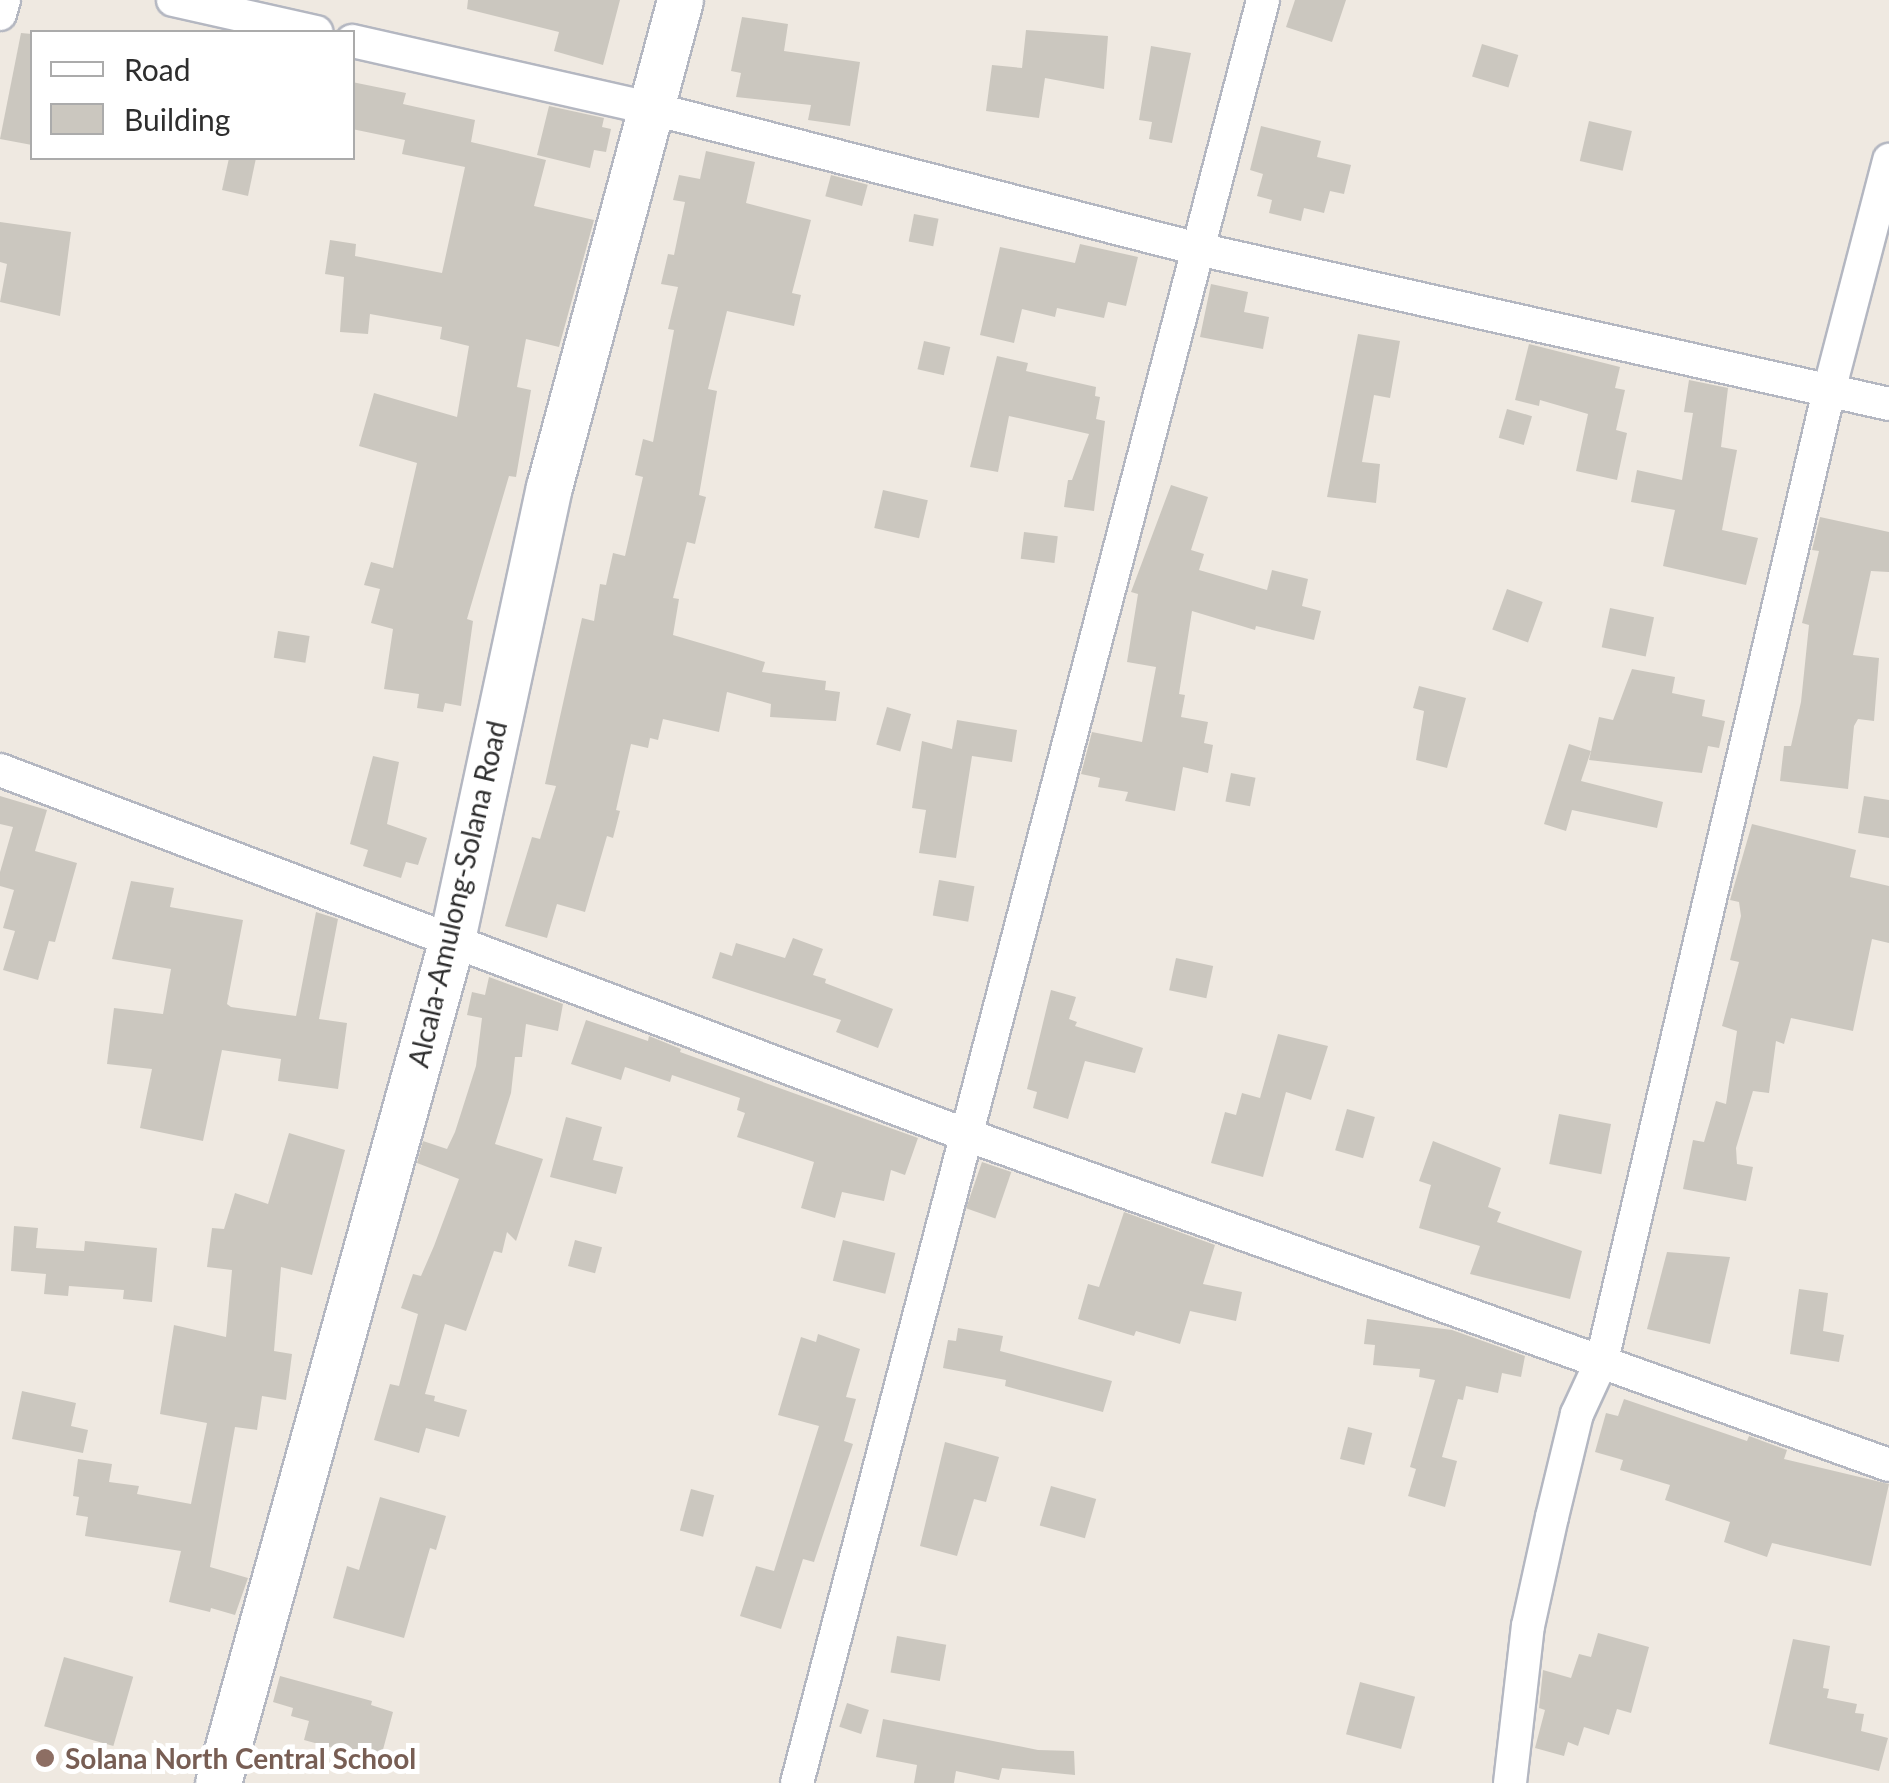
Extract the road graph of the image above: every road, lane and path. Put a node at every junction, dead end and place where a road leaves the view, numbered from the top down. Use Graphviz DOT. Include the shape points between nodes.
graph roads {
  1 [pos="4,0"];
  2 [pos="173,0"];
  3 [pos="680,0"];
  4 [pos="1263,0"];
  5 [pos="0,14"];
  6 [pos="307,30"];
  7 [pos="355,42"];
  8 [pos="650,108"];
  9 [pos="1889,160"];
  10 [pos="1198,249"];
  11 [pos="1829,391"];
  12 [pos="1889,404"];
  13 [pos="0,770"];
  14 [pos="452,939"];
  15 [pos="964,1134"];
  16 [pos="1602,1360"];
  17 [pos="1889,1465"];
  18 [pos="218,1783"];
  19 [pos="797,1783"];
  20 [pos="1510,1783"];
  1 -- 5 [label="street"];
  2 -- 6 [label="street"];
  3 -- 8 [label="main road, Alcala-Amulong-Solana Road"];
  4 -- 10 [label="street"];
  7 -- 8 [label="street"];
  8 -- 10 [label="street"];
  8 -- 14 [label="main road, Alcala-Amulong-Solana Road" via="549,487"];
  9 -- 11 [label="street"];
  10 -- 11 [label="street"];
  10 -- 15 [label="street"];
  11 -- 12 [label="street"];
  11 -- 16 [label="street"];
  13 -- 14 [label="street"];
  14 -- 15 [label="street"];
  14 -- 18 [label="main road, Alcala-Amulong-Solana Road"];
  15 -- 16 [label="street"];
  15 -- 19 [label="street"];
  16 -- 17 [label="street"];
  16 -- 20 [label="street" via="1577,1414 1528,1626"];
}
